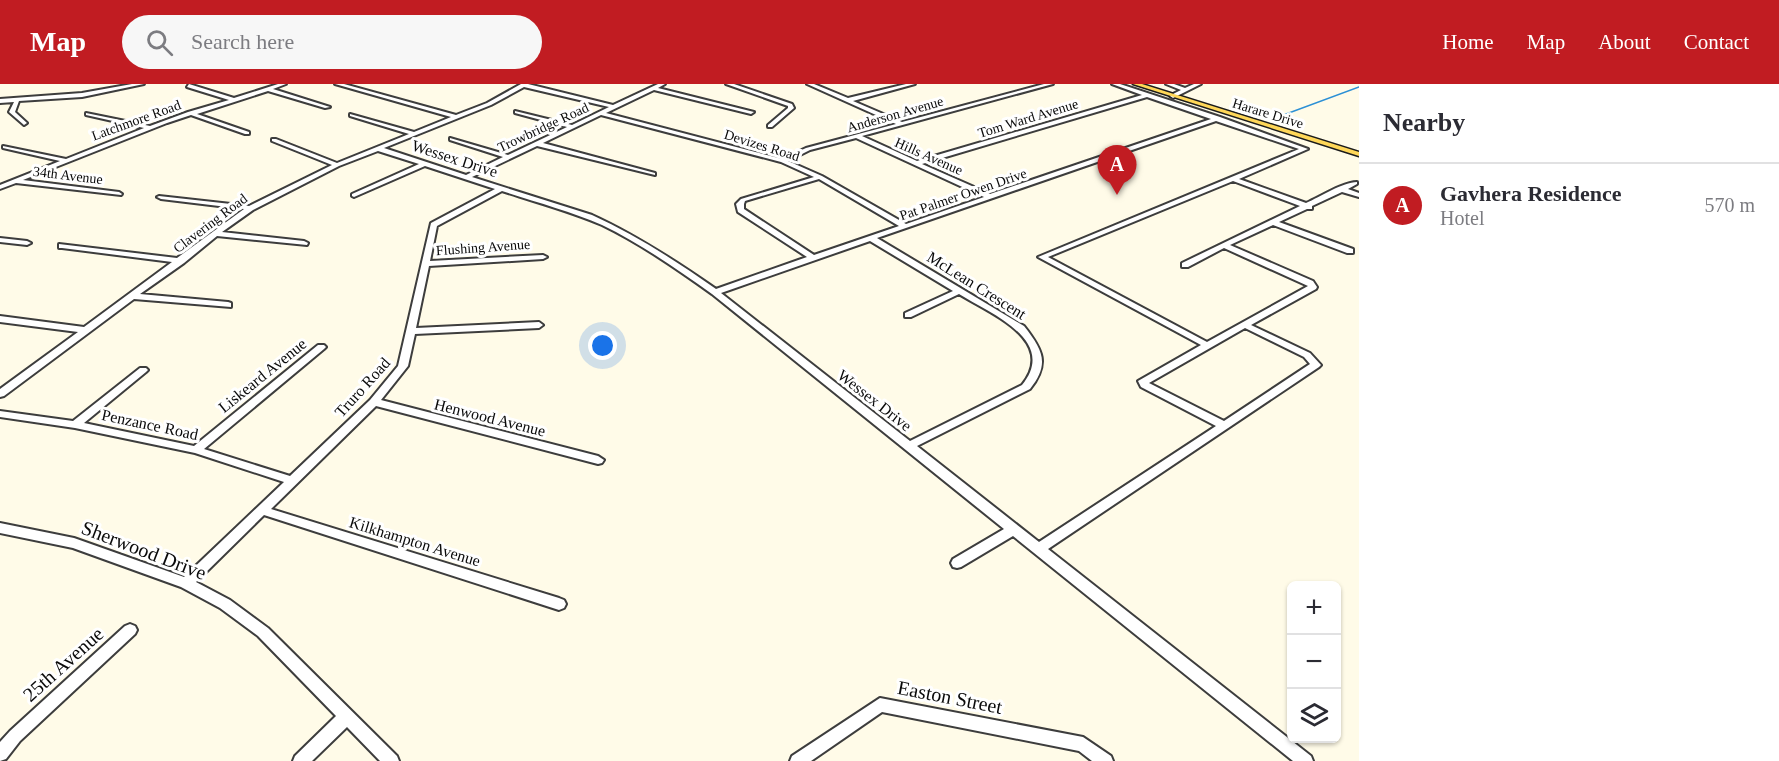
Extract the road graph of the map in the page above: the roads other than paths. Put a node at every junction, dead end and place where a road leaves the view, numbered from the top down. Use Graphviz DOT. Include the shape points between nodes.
graph roads {
  1 [pos="141,84"];
  2 [pos="283,84"];
  3 [pos="338,84"];
  4 [pos="662,84"];
  5 [pos="729,84"];
  6 [pos="810,84"];
  7 [pos="912,84"];
  8 [pos="1050,84"];
  9 [pos="1115,84"];
  10 [pos="1136,84"];
  11 [pos="1168,84"];
  12 [pos="1198,84"];
  13 [pos="524,85"];
  14 [pos="189,86"];
  15 [pos="653,88"];
  16 [pos="268,89"];
  17 [pos="1186,90"];
  18 [pos="1148,95"];
  19 [pos="1173,96"];
  20 [pos="232,99"];
  21 [pos="17,100"];
  22 [pos="848,100"];
  23 [pos="0,101"];
  24 [pos="327,106"];
  25 [pos="614,107"];
  26 [pos="517,112"];
  27 [pos="751,112"];
  28 [pos="190,113"];
  29 [pos="600,113"];
  30 [pos="88,114"];
  31 [pos="352,115"];
  32 [pos="456,117"];
  33 [pos="1218,118"];
  34 [pos="24,123"];
  35 [pos="902,124"];
  36 [pos="571,126"];
  37 [pos="770,126"];
  38 [pos="148,128"];
  39 [pos="247,133"];
  40 [pos="415,134"];
  41 [pos="858,137"];
  42 [pos="452,139"];
  43 [pos="274,140"];
  44 [pos="538,144"];
  45 [pos="5,147"];
  46 [pos="379,149"];
  47 [pos="1359,154"];
  48 [pos="508,157"];
  49 [pos="64,160"];
  50 [pos="783,161"];
  51 [pos="425,164"];
  52 [pos="915,164"];
  53 [pos="337,165"];
  54 [pos="653,174"];
  55 [pos="467,177"];
  56 [pos="820,177"];
  57 [pos="1233,179"];
  58 [pos="14,181"];
  59 [pos="1354,183"];
  60 [pos="0,187"];
  61 [pos="500,189"];
  62 [pos="1341,189"];
  63 [pos="119,194"];
  64 [pos="354,195"];
  65 [pos="1359,195"];
  66 [pos="161,197"];
  67 [pos="990,197"];
  68 [pos="1309,207"];
  69 [pos="250,208"];
  70 [pos="1273,222"];
  71 [pos="906,226"];
  72 [pos="218,234"];
  73 [pos="871,238"];
  74 [pos="0,240"];
  75 [pos="27,243"];
  76 [pos="304,243"];
  77 [pos="1224,245"];
  78 [pos="62,246"];
  79 [pos="1350,251"];
  80 [pos="812,256"];
  81 [pos="543,257"];
  82 [pos="181,261"];
  83 [pos="426,264"];
  84 [pos="1185,265"];
  85 [pos="959,291"];
  86 [pos="715,292"];
  87 [pos="133,296"];
  88 [pos="228,305"];
  89 [pos="908,315"];
  90 [pos="0,319"];
  91 [pos="1245,325"];
  92 [pos="539,326"];
  93 [pos="86,330"];
  94 [pos="412,331"];
  95 [pos="1207,345"];
  96 [pos="321,347"];
  97 [pos="143,370"];
  98 [pos="0,394"];
  99 [pos="374,402"];
  100 [pos="0,414"];
  101 [pos="75,425"];
  102 [pos="1222,425"];
  103 [pos="909,446"];
  104 [pos="196,450"];
  105 [pos="598,460"];
  106 [pos="291,480"];
  107 [pos="261,510"];
  108 [pos="0,528"];
  109 [pos="1014,529"];
  110 [pos="1039,549"];
  111 [pos="957,563"];
  112 [pos="186,583"];
  113 [pos="559,603"];
  114 [pos="130,630"];
  115 [pos="347,716"];
  116 [pos="0,754"];
  117 [pos="301,761"];
  118 [pos="391,761"];
  119 [pos="798,761"];
  120 [pos="1104,761"];
  121 [pos="1305,761"];
  1 -- 21 [label="street" via="82,95"];
  2 -- 16 [label="street, Latchmore Road"];
  3 -- 32 [label="street"];
  4 -- 15 [label="street, Trowbridge Road"];
  5 -- 37 [label="street" via="790,105"];
  6 -- 22 [label="street"];
  7 -- 22 [label="street"];
  8 -- 35 [label="street, Anderson Avenue"];
  9 -- 18 [label="street"];
  10 -- 19 [label="main road, Harare Drive"];
  11 -- 17 [label="street"];
  12 -- 17 [label="street"];
  13 -- 25 [label="street"];
  13 -- 32 [label="street, Clavering Road"];
  14 -- 20 [label="street"];
  15 -- 25 [label="street, Trowbridge Road"];
  15 -- 27 [label="street"];
  16 -- 20 [label="street, Latchmore Road"];
  16 -- 24 [label="street"];
  17 -- 19 [label="street"];
  18 -- 33 [label="street"];
  18 -- 52 [label="street, Tom Ward Avenue"];
  19 -- 47 [label="main road, Harare Drive"];
  20 -- 28 [label="street, Latchmore Road"];
  21 -- 23 [label="street"];
  21 -- 34 [label="street" via="12,112"];
  22 -- 35 [label="street"];
  25 -- 29 [label="street, Trowbridge Road"];
  26 -- 36 [label="street"];
  28 -- 38 [label="street, Latchmore Road"];
  28 -- 39 [label="street"];
  29 -- 36 [label="street, Trowbridge Road"];
  29 -- 50 [label="street, Devizes Road"];
  30 -- 38 [label="street"];
  31 -- 40 [label="street"];
  32 -- 40 [label="street, Clavering Road"];
  33 -- 57 [label="street" via="1305,149"];
  33 -- 67 [label="street, Pat Palmer Owen Drive"];
  35 -- 41 [label="street, Anderson Avenue"];
  36 -- 44 [label="street, Trowbridge Road"];
  38 -- 49 [label="street, Latchmore Road"];
  40 -- 46 [label="street, Clavering Road"];
  41 -- 50 [label="street, Anderson Avenue" via="808,149"];
  41 -- 52 [label="street, Hills Avenue"];
  42 -- 48 [label="street"];
  43 -- 53 [label="street"];
  44 -- 48 [label="street, Trowbridge Road"];
  44 -- 54 [label="street"];
  45 -- 49 [label="street"];
  46 -- 51 [label="street, Wessex Drive"];
  46 -- 53 [label="street, Clavering Road"];
  48 -- 55 [label="street, Trowbridge Road"];
  49 -- 58 [label="street, Latchmore Road"];
  50 -- 56 [label="street, Devizes Road"];
  51 -- 55 [label="street, Wessex Drive"];
  51 -- 64 [label="street"];
  52 -- 67 [label="street, Hills Avenue"];
  53 -- 69 [label="street, Clavering Road"];
  55 -- 61 [label="street, Wessex Drive"];
  56 -- 71 [label="street, Devizes Road"];
  56 -- 80 [label="street" via="740,204 741,210"];
  57 -- 68 [label="street"];
  57 -- 95 [label="street" via="1042,258"];
  58 -- 60 [label="street, Latchmore Road"];
  58 -- 63 [label="street, 34th Avenue"];
  59 -- 62 [label="street"];
  61 -- 83 [label="street, Truro Road" via="435,223"];
  61 -- 86 [label="street, Wessex Drive" via="604,223"];
  62 -- 65 [label="street"];
  62 -- 68 [label="street"];
  66 -- 69 [label="street"];
  67 -- 71 [label="street, Pat Palmer Owen Drive"];
  68 -- 70 [label="street"];
  69 -- 72 [label="street, Clavering Road"];
  70 -- 77 [label="street"];
  70 -- 79 [label="street"];
  71 -- 73 [label="street, Pat Palmer Owen Drive"];
  72 -- 76 [label="street"];
  72 -- 82 [label="street, Clavering Road"];
  73 -- 80 [label="street, Pat Palmer Owen Drive"];
  73 -- 85 [label="street, McLean Crescent"];
  74 -- 75 [label="street"];
  77 -- 84 [label="street"];
  77 -- 91 [label="street" via="1314,286"];
  78 -- 82 [label="street"];
  80 -- 86 [label="street, Pat Palmer Owen Drive"];
  81 -- 83 [label="street, Flushing Avenue"];
  82 -- 87 [label="street, Clavering Road"];
  83 -- 94 [label="street, Truro Road"];
  85 -- 89 [label="street"];
  85 -- 103 [label="street, McLean Crescent" via="1021,328 1037,351 1038,370 1026,387"];
  86 -- 103 [label="street, Wessex Drive"];
  87 -- 88 [label="street"];
  87 -- 93 [label="street, Clavering Road"];
  90 -- 93 [label="street"];
  91 -- 95 [label="street"];
  91 -- 102 [label="street" via="1307,355 1316,365"];
  92 -- 94 [label="street"];
  93 -- 98 [label="street, Clavering Road"];
  94 -- 99 [label="street, Truro Road" via="400,372"];
  95 -- 102 [label="street" via="1143,383"];
  96 -- 104 [label="street, Liskeard Avenue"];
  97 -- 101 [label="street"];
  99 -- 105 [label="street, Henwood Avenue"];
  99 -- 106 [label="street, Truro Road"];
  100 -- 101 [label="street, Penzance Road"];
  101 -- 104 [label="street, Penzance Road"];
  102 -- 110 [label="street"];
  103 -- 109 [label="street, Wessex Drive"];
  104 -- 106 [label="street, Penzance Road"];
  106 -- 107 [label="street, Truro Road"];
  107 -- 112 [label="street, Truro Road"];
  107 -- 113 [label="street, Kilkhampton Avenue"];
  108 -- 112 [label="street, Sherwood Drive" via="74,543"];
  109 -- 110 [label="street, Wessex Drive"];
  109 -- 111 [label="street"];
  110 -- 121 [label="street, Wessex Drive"];
  112 -- 115 [label="street, Sherwood Drive" via="225,604 263,632"];
  114 -- 116 [label="street, 25th Avenue"];
  115 -- 117 [label="street"];
  115 -- 118 [label="street, Sherwood Drive"];
  119 -- 120 [label="street, Easton Street" via="880,705 1083,744"];
}
